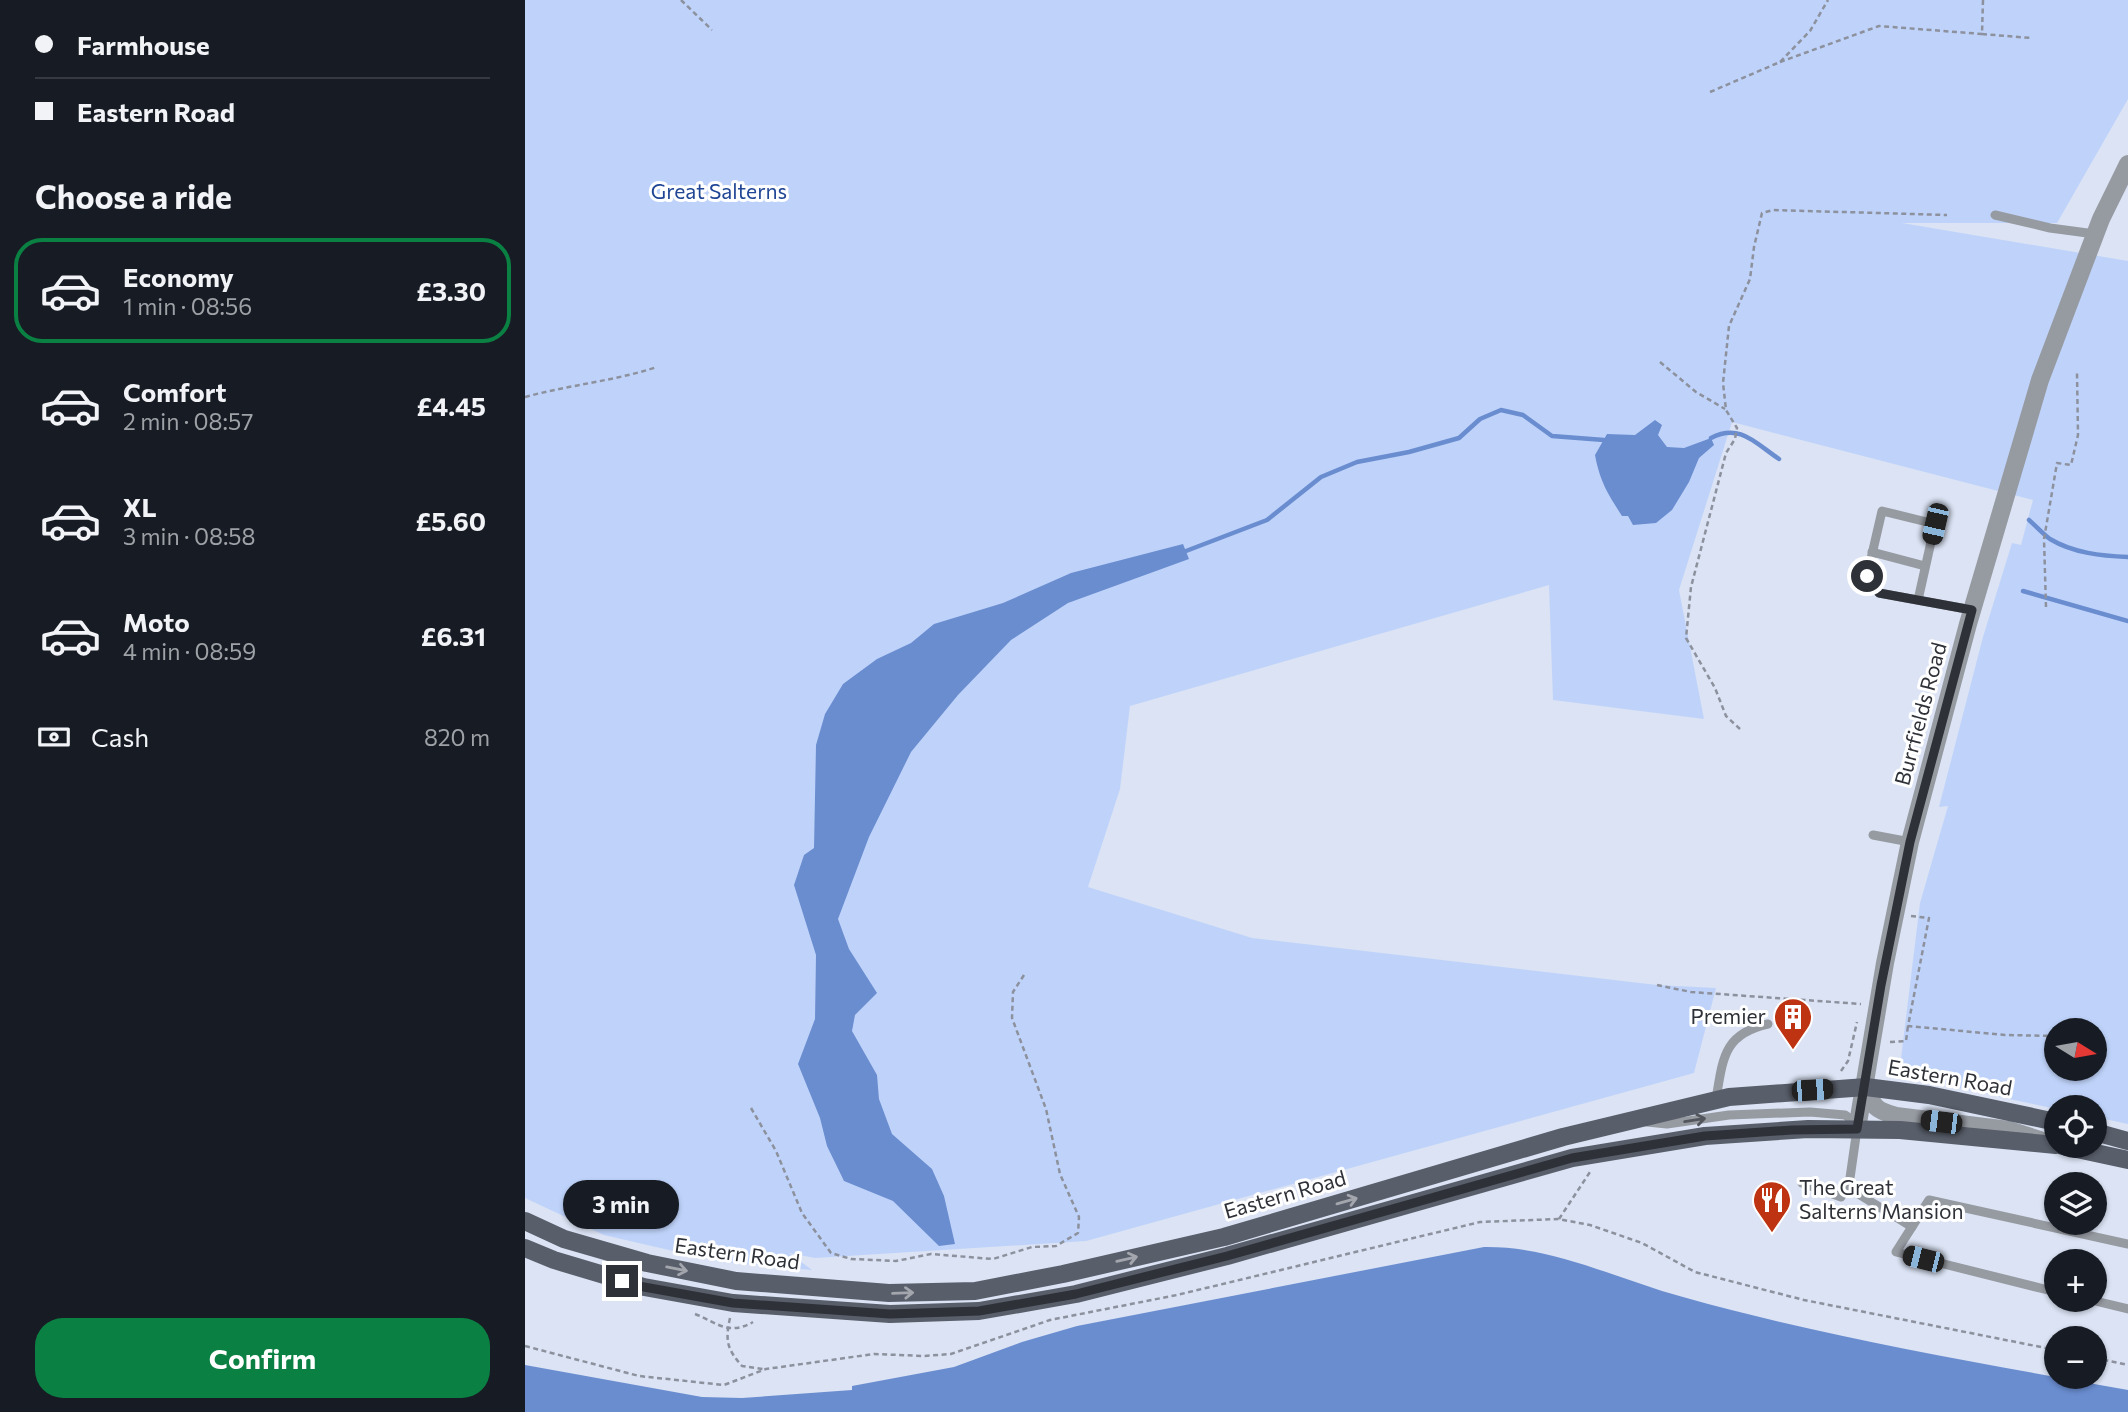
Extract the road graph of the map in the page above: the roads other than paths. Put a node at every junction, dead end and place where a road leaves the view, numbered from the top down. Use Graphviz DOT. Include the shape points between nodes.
graph roads {
  1 [pos="2128,164"];
  2 [pos="1995,215"];
  3 [pos="2095,234"];
  4 [pos="1872,552"];
  5 [pos="1925,566"];
  6 [pos="1918,600"];
  7 [pos="1972,610"];
  8 [pos="1873,835"];
  9 [pos="1910,842"];
  10 [pos="1768,1024"];
  11 [pos="1866,1087"];
  12 [pos="1716,1099"];
  13 [pos="2044,1119"];
  14 [pos="1628,1120"];
  15 [pos="1857,1129"];
  16 [pos="2107,1135"];
  17 [pos="2044,1141"];
  18 [pos="2128,1141"];
  19 [pos="2044,1144"];
  20 [pos="2107,1155"];
  21 [pos="2128,1160"];
  22 [pos="1802,1183"];
  23 [pos="1847,1187"];
  24 [pos="525,1221"];
  25 [pos="1912,1227"];
  26 [pos="2128,1244"];
  27 [pos="525,1248"];
  28 [pos="2044,1289"];
  29 [pos="2107,1304"];
  30 [pos="2128,1309"];
  1 -- 3 [label="street, Burrfields Road"];
  2 -- 3 [label="lane"];
  3 -- 7 [label="street, Burrfields Road" via="2040,380"];
  4 -- 5 [label="lane"];
  4 -- 5 [label="lane" via="1882,512 1935,524"];
  4 -- 6 [label="lane" via="1867,576 1879,593"];
  5 -- 6 [label="lane"];
  6 -- 7 [label="lane"];
  7 -- 9 [label="street, Burrfields Road"];
  8 -- 9 [label="lane"];
  9 -- 11 [label="street, Burrfields Road"];
  10 -- 12 [label="lane" via="1752,1027 1729,1045"];
  11 -- 12 [label="main road, Eastern Road"];
  11 -- 13 [label="main road, Eastern Road"];
  11 -- 15 [label="street, Burrfields Road"];
  11 -- 17 [label="street" via="1873,1106 1881,1112 2009,1130"];
  12 -- 14 [label="main road, Eastern Road"];
  14 -- 15 [label="lane, one-way" via="1667,1124 1729,1115 1810,1112 1845,1115"];
  24 -- 14 [label="main road, Eastern Road, one-way" via="564,1239 647,1263 736,1280 889,1293 975,1291 1224,1237"];
  15 -- 19 [label="main road, Eastern Road"];
  15 -- 23 [label="lane"];
  15 -- 27 [label="main road, Eastern Road" via="1705,1136 1572,1158 1227,1256 1076,1294 979,1311 890,1314 733,1303 644,1287"];
  16 -- 18 [label="main road"];
  20 -- 21 [label="main road"];
  22 -- 23 [label="lane" via="1841,1196"];
  23 -- 25 [label="lane"];
  25 -- 26 [label="lane" via="1929,1200"];
  25 -- 28 [label="lane" via="1896,1252"];
  29 -- 30 [label="lane"];
}
